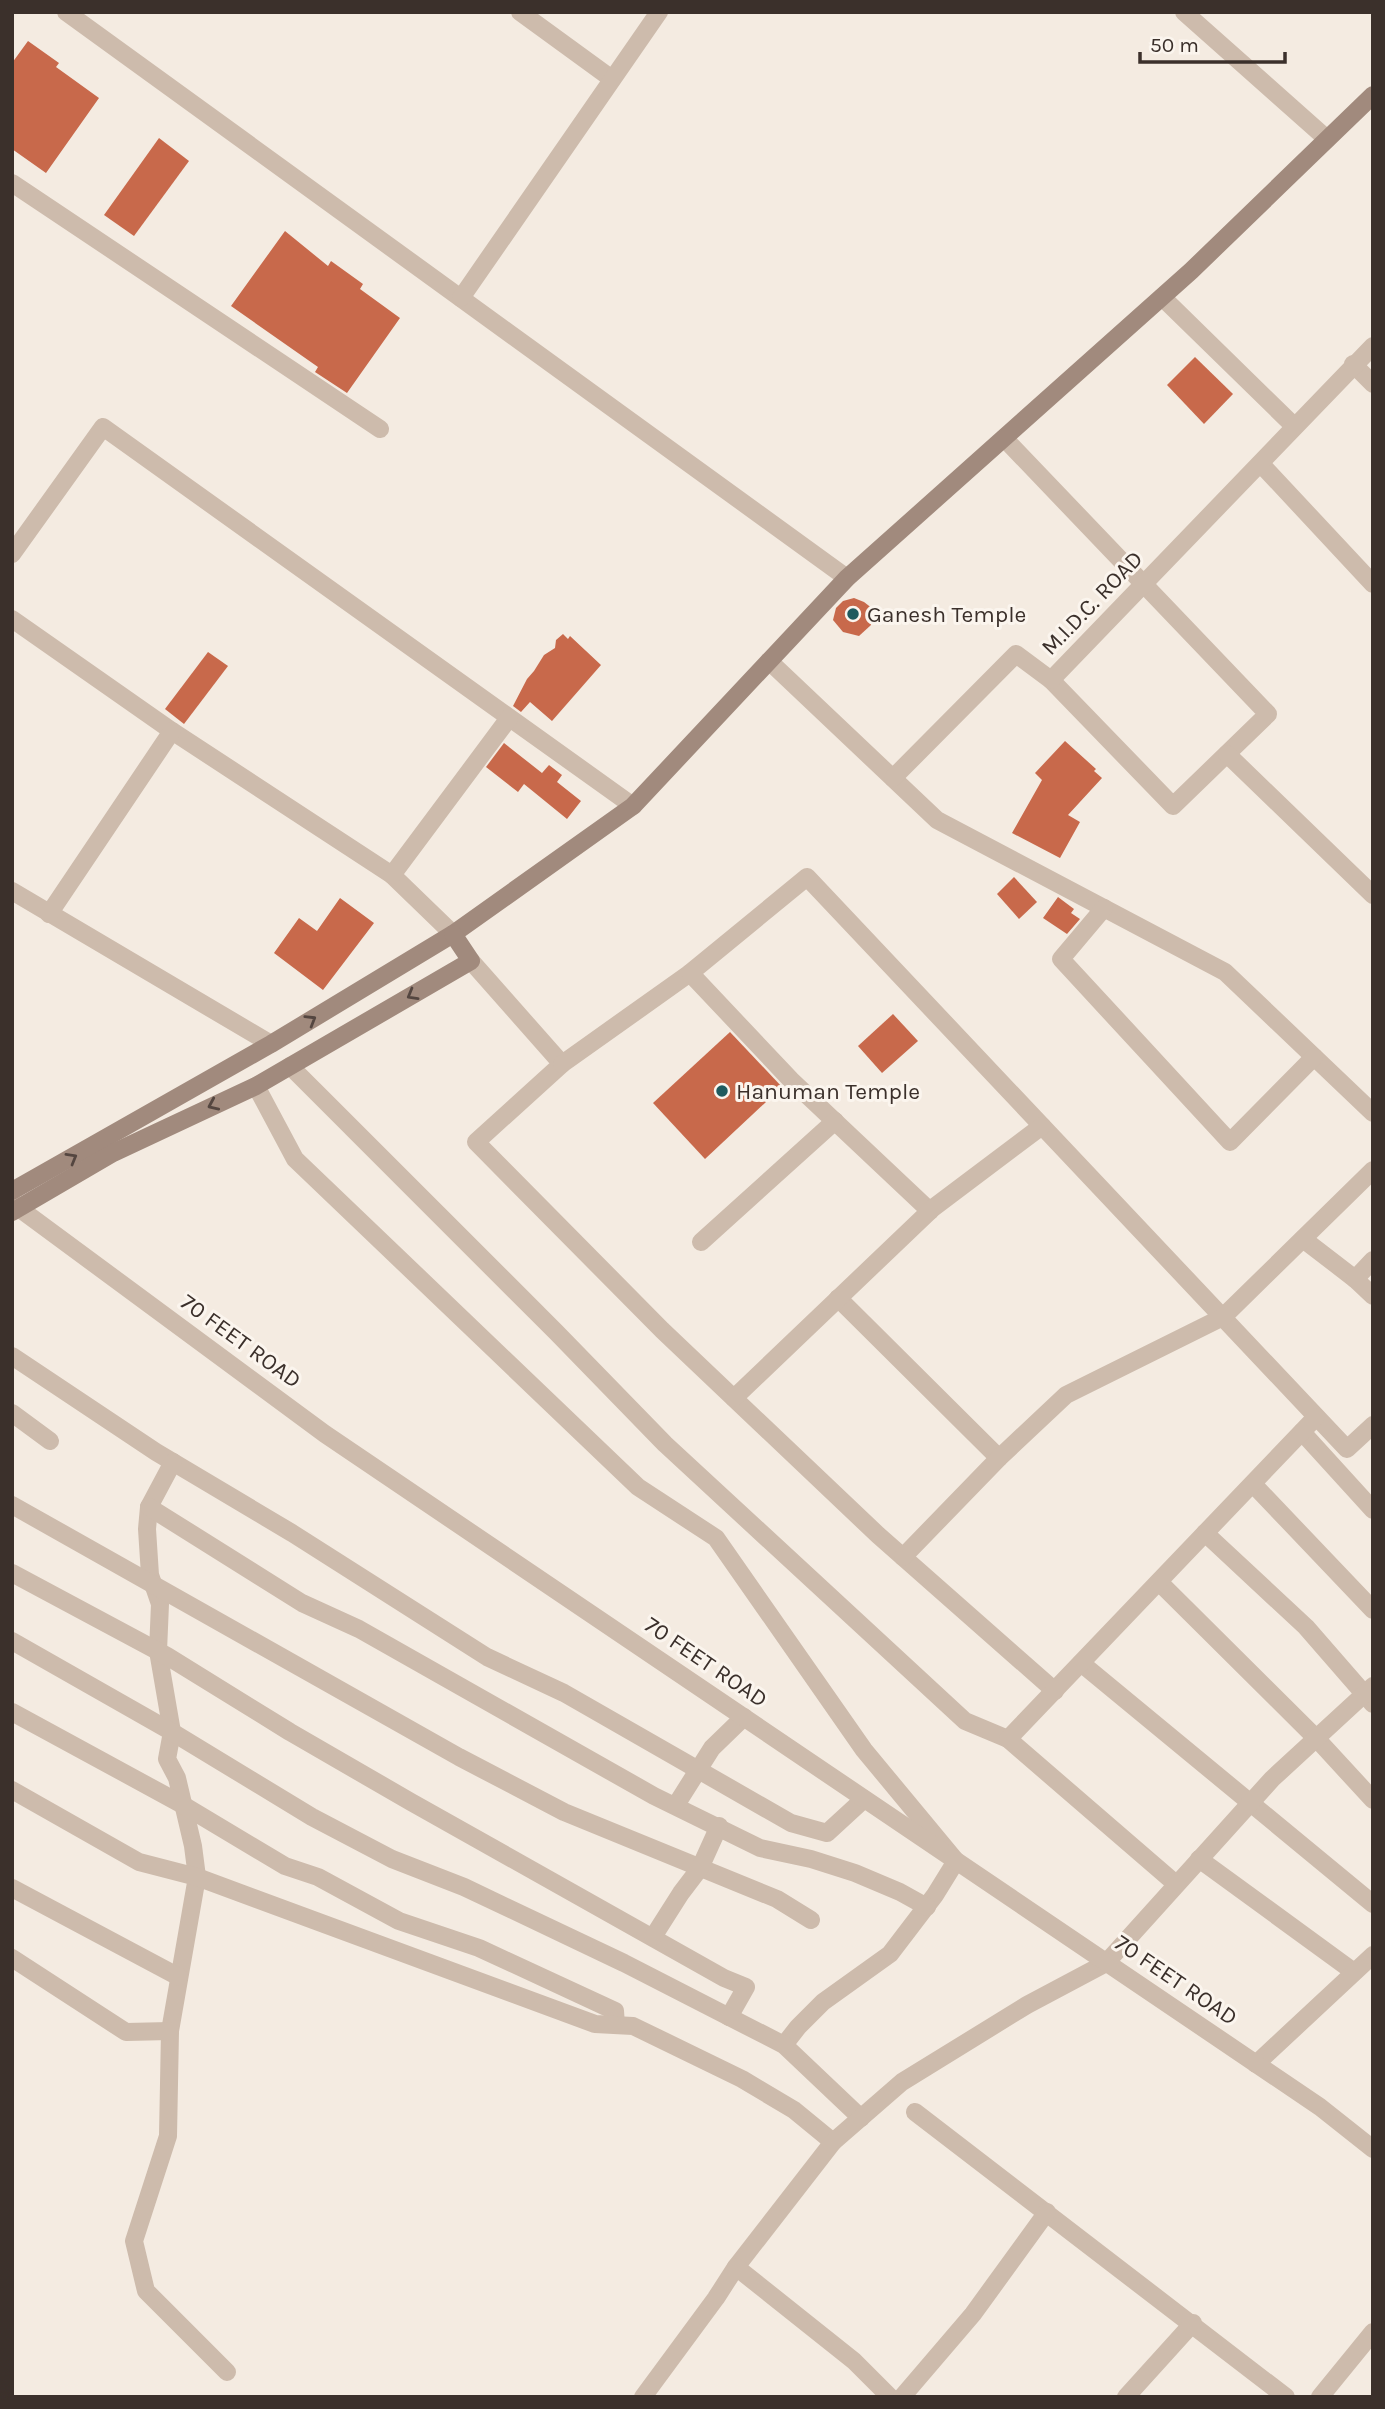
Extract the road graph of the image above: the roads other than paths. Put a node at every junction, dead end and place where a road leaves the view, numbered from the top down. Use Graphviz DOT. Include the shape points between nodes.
graph roads {
  1 [pos="66,12"];
  2 [pos="520,12"];
  3 [pos="659,12"];
  4 [pos="1184,12"];
  5 [pos="612,79"];
  6 [pos="1373,95"];
  7 [pos="1327,139"];
  8 [pos="12,183"];
  9 [pos="1162,297"];
  10 [pos="461,298"];
  11 [pos="1373,346"];
  12 [pos="1353,364"];
  13 [pos="1373,384"];
  14 [pos="1294,426"];
  15 [pos="380,429"];
  16 [pos="1004,438"];
  17 [pos="1261,464"];
  18 [pos="12,554"];
  19 [pos="848,578"];
  20 [pos="1372,581"];
  21 [pos="1145,584"];
  22 [pos="12,620"];
  23 [pos="769,661"];
  24 [pos="1051,680"];
  25 [pos="509,718"];
  26 [pos="173,731"];
  27 [pos="1227,754"];
  28 [pos="894,778"];
  29 [pos="633,806"];
  30 [pos="392,875"];
  31 [pos="12,891"];
  32 [pos="1373,895"];
  33 [pos="1104,908"];
  34 [pos="49,914"];
  35 [pos="453,934"];
  36 [pos="471,961"];
  37 [pos="690,973"];
  38 [pos="271,1044"];
  39 [pos="1314,1057"];
  40 [pos="562,1064"];
  41 [pos="290,1066"];
  42 [pos="256,1086"];
  43 [pos="1373,1113"];
  44 [pos="835,1122"];
  45 [pos="1042,1126"];
  46 [pos="1373,1170"];
  47 [pos="14,1204"];
  48 [pos="930,1211"];
  49 [pos="1303,1239"];
  50 [pos="701,1242"];
  51 [pos="1373,1260"];
  52 [pos="1355,1279"];
  53 [pos="1373,1296"];
  54 [pos="838,1298"];
  55 [pos="1223,1317"];
  56 [pos="12,1356"];
  57 [pos="734,1398"];
  58 [pos="12,1413"];
  59 [pos="1316,1416"];
  60 [pos="1373,1425"];
  61 [pos="1302,1432"];
  62 [pos="50,1441"];
  63 [pos="999,1458"];
  64 [pos="173,1462"];
  65 [pos="1252,1484"];
  66 [pos="12,1505"];
  67 [pos="149,1507"];
  68 [pos="1373,1510"];
  69 [pos="1205,1533"];
  70 [pos="904,1557"];
  71 [pos="12,1573"];
  72 [pos="1159,1582"];
  73 [pos="153,1584"];
  74 [pos="1373,1610"];
  75 [pos="12,1642"];
  76 [pos="158,1651"];
  77 [pos="1081,1663"];
  78 [pos="1055,1691"];
  79 [pos="1370,1695"];
  80 [pos="12,1712"];
  81 [pos="744,1717"];
  82 [pos="172,1732"];
  83 [pos="1316,1738"];
  84 [pos="1008,1739"];
  85 [pos="699,1769"];
  86 [pos="12,1790"];
  87 [pos="864,1799"];
  88 [pos="1373,1800"];
  89 [pos="1251,1802"];
  90 [pos="183,1805"];
  91 [pos="676,1805"];
  92 [pos="719,1826"];
  93 [pos="1199,1859"];
  94 [pos="956,1861"];
  95 [pos="700,1868"];
  96 [pos="197,1877"];
  97 [pos="1176,1884"];
  98 [pos="12,1888"];
  99 [pos="1373,1904"];
  100 [pos="927,1907"];
  101 [pos="811,1920"];
  102 [pos="653,1937"];
  103 [pos="1373,1955"];
  104 [pos="12,1958"];
  105 [pos="1106,1963"];
  106 [pos="1354,1972"];
  107 [pos="179,1977"];
  108 [pos="729,2017"];
  109 [pos="616,2025"];
  110 [pos="170,2031"];
  111 [pos="784,2045"];
  112 [pos="1256,2064"];
  113 [pos="915,2112"];
  114 [pos="861,2118"];
  115 [pos="833,2142"];
  116 [pos="1373,2149"];
  117 [pos="1047,2213"];
  118 [pos="736,2267"];
  119 [pos="1192,2323"];
  120 [pos="1373,2332"];
  121 [pos="227,2372"];
  122 [pos="643,2397"];
  123 [pos="890,2397"];
  124 [pos="902,2397"];
  125 [pos="1126,2397"];
  126 [pos="1286,2397"];
  127 [pos="1320,2397"];
  1 -- 10 [label="street"];
  2 -- 5 [label="street"];
  3 -- 5 [label="street"];
  4 -- 7 [label="street"];
  5 -- 10 [label="street"];
  6 -- 7 [label="main road"];
  7 -- 9 [label="main road"];
  8 -- 15 [label="street"];
  9 -- 14 [label="street"];
  9 -- 16 [label="main road"];
  10 -- 19 [label="street"];
  11 -- 12 [label="street, M.I.D.C. ROAD"];
  12 -- 13 [label="street"];
  12 -- 14 [label="street, M.I.D.C. ROAD"];
  14 -- 17 [label="street, M.I.D.C. ROAD"];
  16 -- 19 [label="main road"];
  16 -- 21 [label="street"];
  17 -- 20 [label="street"];
  17 -- 21 [label="street, M.I.D.C. ROAD"];
  18 -- 25 [label="street" via="103,427"];
  19 -- 23 [label="main road"];
  21 -- 24 [label="street, M.I.D.C. ROAD"];
  21 -- 27 [label="street" via="1268,714"];
  22 -- 26 [label="street"];
  23 -- 28 [label="street"];
  23 -- 29 [label="main road"];
  24 -- 27 [label="street" via="1173,806"];
  24 -- 28 [label="street, M.I.D.C. ROAD" via="1016,654"];
  25 -- 29 [label="street"];
  25 -- 30 [label="street"];
  26 -- 30 [label="street"];
  26 -- 34 [label="street"];
  27 -- 32 [label="street"];
  28 -- 33 [label="street" via="937,820"];
  29 -- 35 [label="main road"];
  30 -- 35 [label="street"];
  31 -- 34 [label="street"];
  33 -- 39 [label="street" via="1225,972"];
  33 -- 39 [label="street" via="1061,959 1230,1142"];
  34 -- 38 [label="street"];
  35 -- 36 [label="main road"];
  38 -- 35 [label="main road, one-way"];
  36 -- 40 [label="street"];
  36 -- 41 [label="main road, one-way"];
  37 -- 40 [label="street"];
  37 -- 44 [label="street"];
  37 -- 45 [label="street" via="807,877"];
  47 -- 38 [label="main road, one-way"];
  39 -- 43 [label="street"];
  40 -- 57 [label="street" via="476,1142"];
  41 -- 42 [label="main road"];
  41 -- 84 [label="street" via="665,1444 965,1721"];
  42 -- 47 [label="main road, one-way"];
  42 -- 94 [label="street" via="295,1159 638,1487 716,1538 864,1750"];
  44 -- 48 [label="street"];
  44 -- 50 [label="street"];
  45 -- 48 [label="street"];
  45 -- 55 [label="street"];
  46 -- 49 [label="street"];
  47 -- 81 [label="street, 70 FEET ROAD" via="325,1434"];
  48 -- 54 [label="street"];
  49 -- 52 [label="street"];
  49 -- 55 [label="street"];
  51 -- 52 [label="street"];
  52 -- 53 [label="street"];
  54 -- 57 [label="street"];
  54 -- 63 [label="street"];
  55 -- 59 [label="street"];
  55 -- 63 [label="street" via="1066,1395"];
  56 -- 64 [label="street"];
  57 -- 70 [label="street"];
  58 -- 62 [label="street"];
  59 -- 60 [label="street" via="1347,1449"];
  59 -- 61 [label="street"];
  61 -- 65 [label="street"];
  61 -- 68 [label="street"];
  63 -- 70 [label="street"];
  64 -- 67 [label="street"];
  64 -- 85 [label="street" via="487,1657 564,1693"];
  65 -- 69 [label="street"];
  65 -- 74 [label="street"];
  66 -- 73 [label="street"];
  67 -- 73 [label="street"];
  67 -- 91 [label="street" via="302,1603 359,1629"];
  69 -- 72 [label="street"];
  69 -- 79 [label="street" via="1306,1627"];
  70 -- 78 [label="street"];
  71 -- 76 [label="street"];
  72 -- 77 [label="street"];
  72 -- 83 [label="street"];
  73 -- 76 [label="street" via="160,1604"];
  73 -- 95 [label="street" via="564,1812"];
  75 -- 82 [label="street"];
  76 -- 82 [label="street"];
  76 -- 102 [label="street" via="411,1802"];
  77 -- 78 [label="street"];
  77 -- 89 [label="street"];
  78 -- 84 [label="street"];
  79 -- 83 [label="street"];
  80 -- 90 [label="street"];
  81 -- 85 [label="street" via="712,1748"];
  81 -- 87 [label="street, 70 FEET ROAD"];
  82 -- 90 [label="street" via="167,1759"];
  82 -- 108 [label="street" via="312,1817 392,1859 464,1887"];
  83 -- 88 [label="street"];
  83 -- 89 [label="street"];
  84 -- 97 [label="street"];
  85 -- 87 [label="street" via="791,1823 827,1833"];
  85 -- 91 [label="street"];
  86 -- 96 [label="street" via="107,1846 139,1861"];
  87 -- 94 [label="street, 70 FEET ROAD"];
  89 -- 93 [label="street"];
  89 -- 99 [label="street"];
  90 -- 96 [label="street"];
  90 -- 109 [label="street" via="285,1866 318,1877 399,1921 479,1948 615,2011"];
  91 -- 92 [label="street"];
  92 -- 95 [label="street"];
  92 -- 100 [label="street" via="760,1848 855,1873"];
  93 -- 97 [label="street"];
  93 -- 106 [label="street"];
  94 -- 100 [label="street"];
  94 -- 105 [label="street, 70 FEET ROAD"];
  95 -- 101 [label="street" via="777,1899"];
  95 -- 102 [label="street"];
  96 -- 107 [label="street"];
  96 -- 109 [label="street" via="595,2024"];
  97 -- 105 [label="street"];
  98 -- 107 [label="street"];
  100 -- 111 [label="street" via="890,1954 823,2002"];
  102 -- 108 [label="street" via="746,1987"];
  103 -- 106 [label="street"];
  104 -- 110 [label="street" via="126,2032"];
  105 -- 112 [label="street, 70 FEET ROAD"];
  105 -- 114 [label="street" via="1027,2005 902,2082"];
  106 -- 112 [label="street"];
  107 -- 110 [label="street"];
  108 -- 111 [label="street"];
  109 -- 115 [label="street" via="633,2026 742,2079 794,2110"];
  110 -- 121 [label="street" via="168,2136 134,2242 146,2291"];
  111 -- 114 [label="street"];
  112 -- 116 [label="street, 70 FEET ROAD"];
  113 -- 117 [label="street"];
  114 -- 115 [label="street"];
  115 -- 118 [label="street"];
  117 -- 119 [label="street"];
  117 -- 124 [label="street" via="973,2314"];
  118 -- 122 [label="street"];
  118 -- 123 [label="street" via="854,2361"];
  119 -- 125 [label="street"];
  119 -- 126 [label="street"];
  120 -- 127 [label="street"];
}
